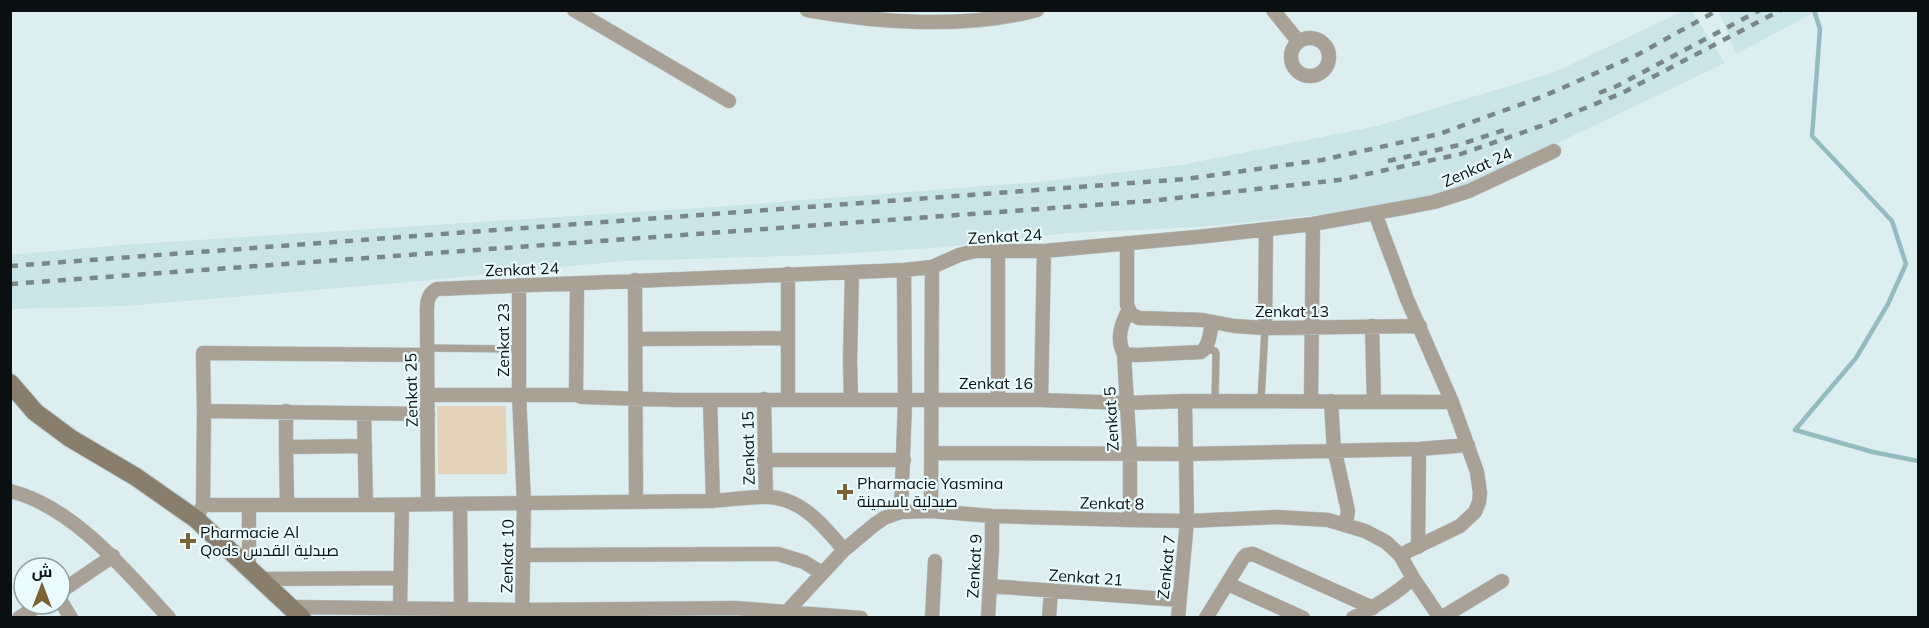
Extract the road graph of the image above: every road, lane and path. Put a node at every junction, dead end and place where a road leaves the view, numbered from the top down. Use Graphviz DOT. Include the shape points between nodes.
graph roads {
  1 [pos="574,10"];
  2 [pos="807,10"];
  3 [pos="1037,10"];
  4 [pos="1273,10"];
  5 [pos="956,16"];
  6 [pos="1298,41"];
  7 [pos="729,101"];
  8 [pos="1554,151"];
  9 [pos="1375,213"];
  10 [pos="1313,224"];
  11 [pos="1266,230"];
  12 [pos="1127,243"];
  13 [pos="998,250"];
  14 [pos="1044,251"];
  15 [pos="932,267"];
  16 [pos="904,270"];
  17 [pos="852,273"];
  18 [pos="788,274"];
  19 [pos="635,280"];
  20 [pos="577,284"];
  21 [pos="519,285"];
  22 [pos="447,288"];
  23 [pos="1128,311"];
  24 [pos="1212,322"];
  25 [pos="1372,326"];
  26 [pos="1420,326"];
  27 [pos="1266,328"];
  28 [pos="1312,328"];
  29 [pos="788,338"];
  30 [pos="635,339"];
  31 [pos="519,349"];
  32 [pos="1206,349"];
  33 [pos="426,352"];
  34 [pos="1124,354"];
  35 [pos="10,383"];
  36 [pos="426,394"];
  37 [pos="519,395"];
  38 [pos="576,395"];
  39 [pos="635,399"];
  40 [pos="764,399"];
  41 [pos="931,399"];
  42 [pos="710,400"];
  43 [pos="788,400"];
  44 [pos="851,400"];
  45 [pos="998,400"];
  46 [pos="1041,400"];
  47 [pos="905,401"];
  48 [pos="1185,401"];
  49 [pos="1215,401"];
  50 [pos="1261,401"];
  51 [pos="1311,401"];
  52 [pos="1331,401"];
  53 [pos="1374,402"];
  54 [pos="1452,402"];
  55 [pos="1126,403"];
  56 [pos="204,411"];
  57 [pos="286,411"];
  58 [pos="364,414"];
  59 [pos="428,414"];
  60 [pos="1468,445"];
  61 [pos="286,447"];
  62 [pos="364,447"];
  63 [pos="1419,449"];
  64 [pos="1334,451"];
  65 [pos="932,453"];
  66 [pos="1186,454"];
  67 [pos="1130,455"];
  68 [pos="764,460"];
  69 [pos="904,460"];
  70 [pos="10,491"];
  71 [pos="766,496"];
  72 [pos="713,501"];
  73 [pos="636,502"];
  74 [pos="524,503"];
  75 [pos="428,504"];
  76 [pos="460,504"];
  77 [pos="249,505"];
  78 [pos="402,505"];
  79 [pos="286,506"];
  80 [pos="366,506"];
  81 [pos="931,511"];
  82 [pos="200,512"];
  83 [pos="901,512"];
  84 [pos="992,516"];
  85 [pos="1130,520"];
  86 [pos="1187,520"];
  87 [pos="1346,524"];
  88 [pos="1418,547"];
  89 [pos="844,550"];
  90 [pos="524,555"];
  91 [pos="1400,555"];
  92 [pos="113,556"];
  93 [pos="935,561"];
  94 [pos="255,573"];
  95 [pos="822,573"];
  96 [pos="400,578"];
  97 [pos="1413,578"];
  98 [pos="1502,581"];
  99 [pos="72,584"];
  100 [pos="1228,584"];
  101 [pos="990,586"];
  102 [pos="1051,591"];
  103 [pos="1179,600"];
  104 [pos="400,607"];
  105 [pos="461,608"];
  106 [pos="1373,608"];
  107 [pos="296,612"];
  108 [pos="618,613"];
  109 [pos="522,614"];
  110 [pos="784,614"];
  111 [pos="1207,617"];
  112 [pos="169,618"];
  113 [pos="861,618"];
  114 [pos="932,618"];
  115 [pos="988,618"];
  116 [pos="1049,618"];
  117 [pos="1178,618"];
  118 [pos="1303,618"];
  119 [pos="1353,618"];
  120 [pos="1441,618"];
  1 -- 7 [label="street"];
  2 -- 5 [label="street" via="909,22"];
  3 -- 5 [label="street" via="990,19"];
  4 -- 6 [label="street"];
  8 -- 9 [label="street, Zenkat 24" via="1456,196"];
  9 -- 10 [label="street, Zenkat 24"];
  9 -- 26 [label="street"];
  10 -- 11 [label="street, Zenkat 24"];
  10 -- 28 [label="street"];
  11 -- 12 [label="street, Zenkat 24"];
  11 -- 27 [label="street"];
  12 -- 14 [label="street, Zenkat 24"];
  12 -- 23 [label="street"];
  13 -- 14 [label="street, Zenkat 24"];
  13 -- 15 [label="street, Zenkat 24" via="975,251"];
  13 -- 45 [label="street"];
  14 -- 46 [label="street"];
  15 -- 16 [label="street, Zenkat 24"];
  15 -- 41 [label="street"];
  16 -- 17 [label="street, Zenkat 24"];
  16 -- 47 [label="street"];
  17 -- 18 [label="street, Zenkat 24"];
  17 -- 44 [label="street"];
  18 -- 19 [label="street, Zenkat 24"];
  18 -- 29 [label="street"];
  19 -- 20 [label="street, Zenkat 24"];
  19 -- 30 [label="street"];
  20 -- 21 [label="street, Zenkat 24"];
  20 -- 38 [label="street"];
  21 -- 22 [label="street, Zenkat 24"];
  21 -- 31 [label="street, Zenkat 23"];
  22 -- 33 [label="street, Zenkat 25" via="434,290 429,296"];
  23 -- 24 [label="street, Zenkat 13" via="1139,318"];
  23 -- 34 [label="street, Zenkat 5" via="1120,328"];
  24 -- 27 [label="street, Zenkat 13"];
  24 -- 32 [label="street"];
  25 -- 26 [label="street, Zenkat 13"];
  25 -- 28 [label="street, Zenkat 13"];
  25 -- 53 [label="street"];
  26 -- 54 [label="street"];
  27 -- 28 [label="street, Zenkat 13"];
  27 -- 50 [label="lane"];
  28 -- 51 [label="street"];
  29 -- 30 [label="street"];
  29 -- 43 [label="street"];
  30 -- 39 [label="street"];
  31 -- 33 [label="lane"];
  31 -- 37 [label="street, Zenkat 23"];
  32 -- 34 [label="street" via="1193,354"];
  32 -- 49 [label="lane" via="1216,354"];
  33 -- 36 [label="street, Zenkat 25"];
  33 -- 56 [label="street" via="203,353"];
  34 -- 55 [label="street, Zenkat 5"];
  35 -- 82 [label="main road" via="35,412 70,438"];
  36 -- 37 [label="street, Zenkat 16"];
  36 -- 59 [label="street, Zenkat 25"];
  37 -- 38 [label="street, Zenkat 16"];
  37 -- 74 [label="street, Zenkat 23"];
  38 -- 39 [label="street, Zenkat 16"];
  39 -- 42 [label="street, Zenkat 16"];
  39 -- 73 [label="street"];
  40 -- 42 [label="street, Zenkat 16"];
  40 -- 43 [label="street, Zenkat 16"];
  40 -- 68 [label="street, Zenkat 15"];
  41 -- 45 [label="street, Zenkat 16"];
  41 -- 47 [label="street, Zenkat 16"];
  41 -- 65 [label="street"];
  42 -- 72 [label="street"];
  43 -- 44 [label="street, Zenkat 16"];
  44 -- 47 [label="street, Zenkat 16"];
  45 -- 46 [label="street, Zenkat 16"];
  46 -- 55 [label="street, Zenkat 16"];
  47 -- 69 [label="street"];
  48 -- 49 [label="street, Zenkat 16"];
  48 -- 55 [label="street, Zenkat 16"];
  48 -- 66 [label="street, Zenkat 7"];
  49 -- 50 [label="street, Zenkat 16"];
  50 -- 51 [label="street, Zenkat 16"];
  51 -- 52 [label="street, Zenkat 16"];
  52 -- 53 [label="street, Zenkat 16"];
  52 -- 64 [label="street"];
  53 -- 54 [label="street, Zenkat 16"];
  54 -- 60 [label="street"];
  55 -- 67 [label="street, Zenkat 5"];
  56 -- 57 [label="street"];
  56 -- 82 [label="street"];
  57 -- 58 [label="street"];
  57 -- 61 [label="street"];
  58 -- 59 [label="street"];
  58 -- 62 [label="street"];
  59 -- 75 [label="street, Zenkat 25"];
  60 -- 63 [label="street"];
  60 -- 88 [label="street" via="1480,494 1475,512 1460,526"];
  61 -- 62 [label="street"];
  61 -- 79 [label="street"];
  62 -- 80 [label="street"];
  63 -- 64 [label="street"];
  63 -- 88 [label="street"];
  64 -- 66 [label="street"];
  64 -- 87 [label="street" via="1348,511"];
  65 -- 67 [label="street"];
  65 -- 81 [label="street"];
  66 -- 67 [label="street"];
  66 -- 86 [label="street, Zenkat 7"];
  67 -- 85 [label="street, Zenkat 5"];
  68 -- 69 [label="street"];
  68 -- 71 [label="street, Zenkat 15"];
  69 -- 83 [label="street"];
  70 -- 92 [label="street" via="58,513"];
  71 -- 72 [label="street"];
  71 -- 89 [label="street" via="805,510"];
  72 -- 73 [label="street"];
  73 -- 74 [label="street"];
  74 -- 76 [label="street"];
  74 -- 90 [label="street, Zenkat 10"];
  75 -- 76 [label="street"];
  75 -- 78 [label="street"];
  76 -- 105 [label="street"];
  77 -- 79 [label="street"];
  77 -- 82 [label="street"];
  77 -- 94 [label="street"];
  78 -- 80 [label="street"];
  78 -- 96 [label="street"];
  79 -- 80 [label="street"];
  81 -- 83 [label="street, Zenkat 8"];
  81 -- 84 [label="street, Zenkat 8"];
  82 -- 94 [label="main road"];
  83 -- 89 [label="street, Zenkat 8" via="884,518"];
  84 -- 85 [label="street, Zenkat 8"];
  84 -- 101 [label="street, Zenkat 9"];
  85 -- 86 [label="street, Zenkat 8"];
  86 -- 87 [label="street, Zenkat 8" via="1295,517"];
  86 -- 103 [label="street, Zenkat 7"];
  87 -- 91 [label="street, Zenkat 8" via="1386,542"];
  88 -- 91 [label="street"];
  89 -- 95 [label="street, Zenkat 8"];
  90 -- 95 [label="street" via="778,554"];
  90 -- 109 [label="street, Zenkat 10"];
  91 -- 97 [label="street, Zenkat 8"];
  92 -- 99 [label="street"];
  92 -- 112 [label="street"];
  93 -- 114 [label="street"];
  94 -- 96 [label="street"];
  94 -- 107 [label="main road"];
  95 -- 110 [label="street, Zenkat 8"];
  96 -- 104 [label="street"];
  97 -- 106 [label="street"];
  97 -- 120 [label="street, Zenkat 8"];
  98 -- 120 [label="street"];
  100 -- 106 [label="street" via="1243,558 1252,554"];
  100 -- 111 [label="street"];
  100 -- 118 [label="street"];
  101 -- 102 [label="street, Zenkat 21"];
  101 -- 115 [label="street, Zenkat 9"];
  102 -- 103 [label="street, Zenkat 21"];
  102 -- 116 [label="street"];
  103 -- 117 [label="street, Zenkat 7"];
  104 -- 105 [label="street"];
  104 -- 107 [label="street"];
  105 -- 109 [label="street"];
  106 -- 119 [label="street"];
  108 -- 109 [label="street"];
  108 -- 110 [label="street" via="736,608"];
  110 -- 113 [label="street"];
}
